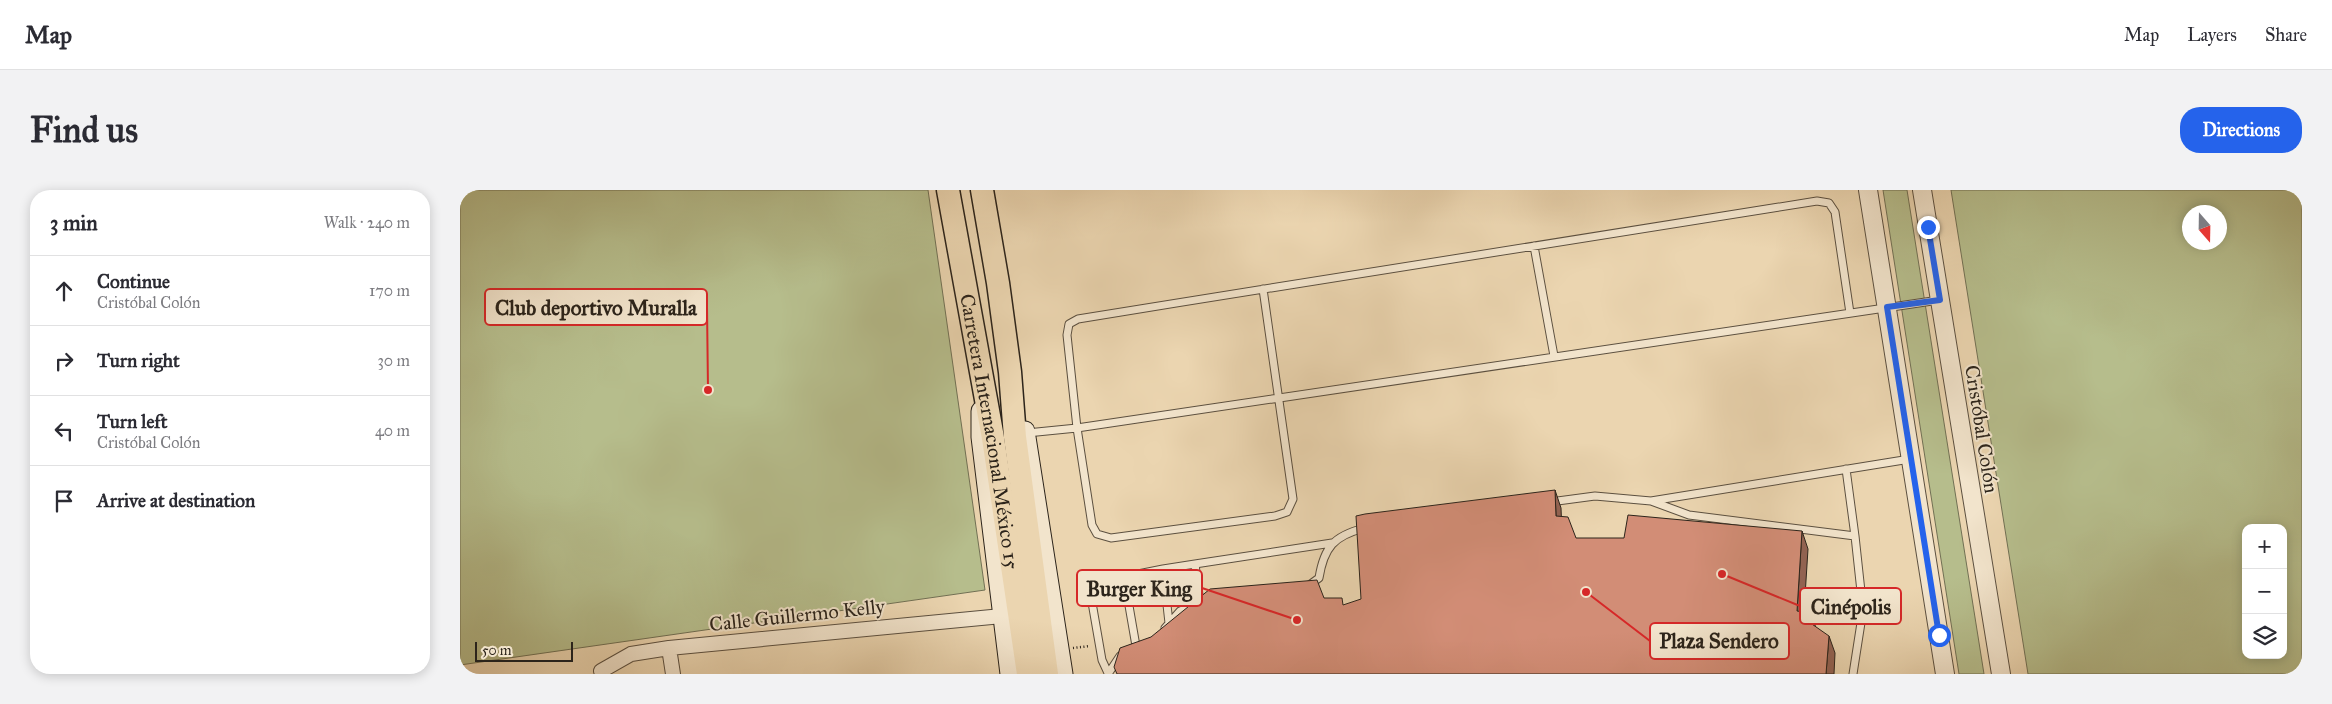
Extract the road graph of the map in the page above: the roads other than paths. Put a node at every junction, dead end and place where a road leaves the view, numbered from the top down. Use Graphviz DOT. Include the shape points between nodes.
graph roads {
  1 [pos="948,190"];
  2 [pos="982,190"];
  3 [pos="1868,190"];
  4 [pos="1922,190"];
  5 [pos="1534,246"];
  6 [pos="1263,289"];
  7 [pos="1940,300"];
  8 [pos="1887,307"];
  9 [pos="1850,313"];
  10 [pos="1554,356"];
  11 [pos="1010,372"];
  12 [pos="981,377"];
  13 [pos="1279,398"];
  14 [pos="1076,428"];
  15 [pos="1025,433"];
  16 [pos="1911,459"];
  17 [pos="1846,469"];
  18 [pos="1651,501"];
  19 [pos="1546,502"];
  20 [pos="1371,526"];
  21 [pos="1856,536"];
  22 [pos="1332,543"];
  23 [pos="1195,564"];
  24 [pos="1163,570"];
  25 [pos="1124,577"];
  26 [pos="1297,588"];
  27 [pos="1027,597"];
  28 [pos="1208,599"];
  29 [pos="1200,603"];
  30 [pos="1002,616"];
  31 [pos="1169,623"];
  32 [pos="1158,634"];
  33 [pos="669,648"];
  34 [pos="601,671"];
  35 [pos="673,674"];
  36 [pos="1010,674"];
  37 [pos="1028,674"];
  38 [pos="1047,674"];
  39 [pos="1062,674"];
  40 [pos="1108,674"];
  41 [pos="1853,674"];
  42 [pos="1946,674"];
  43 [pos="2000,674"];
  1 -- 12 [label="highway, Carretera Internacional México 15"];
  2 -- 11 [label="highway, Carretera Internacional México 15"];
  3 -- 8 [label="street"];
  4 -- 7 [label="street, Cristóbal Colón"];
  5 -- 6 [label="lane"];
  5 -- 9 [label="lane" via="1817,201 1829,203 1835,212"];
  5 -- 10 [label="lane"];
  6 -- 13 [label="lane"];
  6 -- 14 [label="lane" via="1078,319 1069,324 1067,335"];
  7 -- 8 [label="lane"];
  7 -- 43 [label="street, Cristóbal Colón"];
  8 -- 9 [label="lane"];
  8 -- 16 [label="street"];
  9 -- 10 [label="lane"];
  10 -- 13 [label="lane"];
  11 -- 15 [label="main road" via="1022,410"];
  11 -- 27 [label="highway, Carretera Internacional México 15"];
  12 -- 27 [label="highway, Carretera Internacional México 15"];
  12 -- 30 [label="main road" via="981,437"];
  13 -- 14 [label="lane"];
  13 -- 14 [label="lane" via="1293,499 1287,512 1275,516 1111,538 1097,534 1092,525"];
  14 -- 15 [label="lane"];
  15 -- 39 [label="main road"];
  16 -- 17 [label="lane"];
  16 -- 42 [label="street"];
  17 -- 18 [label="lane"];
  17 -- 21 [label="lane"];
  18 -- 19 [label="lane" via="1595,496"];
  18 -- 21 [label="lane" via="1689,515"];
  20 -- 22 [label="lane" via="1344,533"];
  21 -- 41 [label="lane" via="1863,610"];
  22 -- 23 [label="lane"];
  22 -- 26 [label="lane" via="1322,561 1319,578 1307,587"];
  23 -- 24 [label="lane"];
  23 -- 29 [label="lane"];
  24 -- 25 [label="lane"];
  24 -- 31 [label="lane"];
  25 -- 40 [label="lane" via="1140,645 1121,655"];
  25 -- 40 [label="lane" via="1103,581 1090,591 1102,660"];
  27 -- 37 [label="highway, Carretera Internacional México 15"];
  27 -- 38 [label="highway, Carretera Internacional México 15"];
  28 -- 29 [label="lane"];
  29 -- 31 [label="lane" via="1180,611"];
  30 -- 33 [label="street, Calle Guillermo Kelly"];
  30 -- 36 [label="main road"];
  31 -- 32 [label="lane"];
  33 -- 34 [label="street, Calle Guillermo Kelly" via="631,654"];
  33 -- 35 [label="street"];
}
